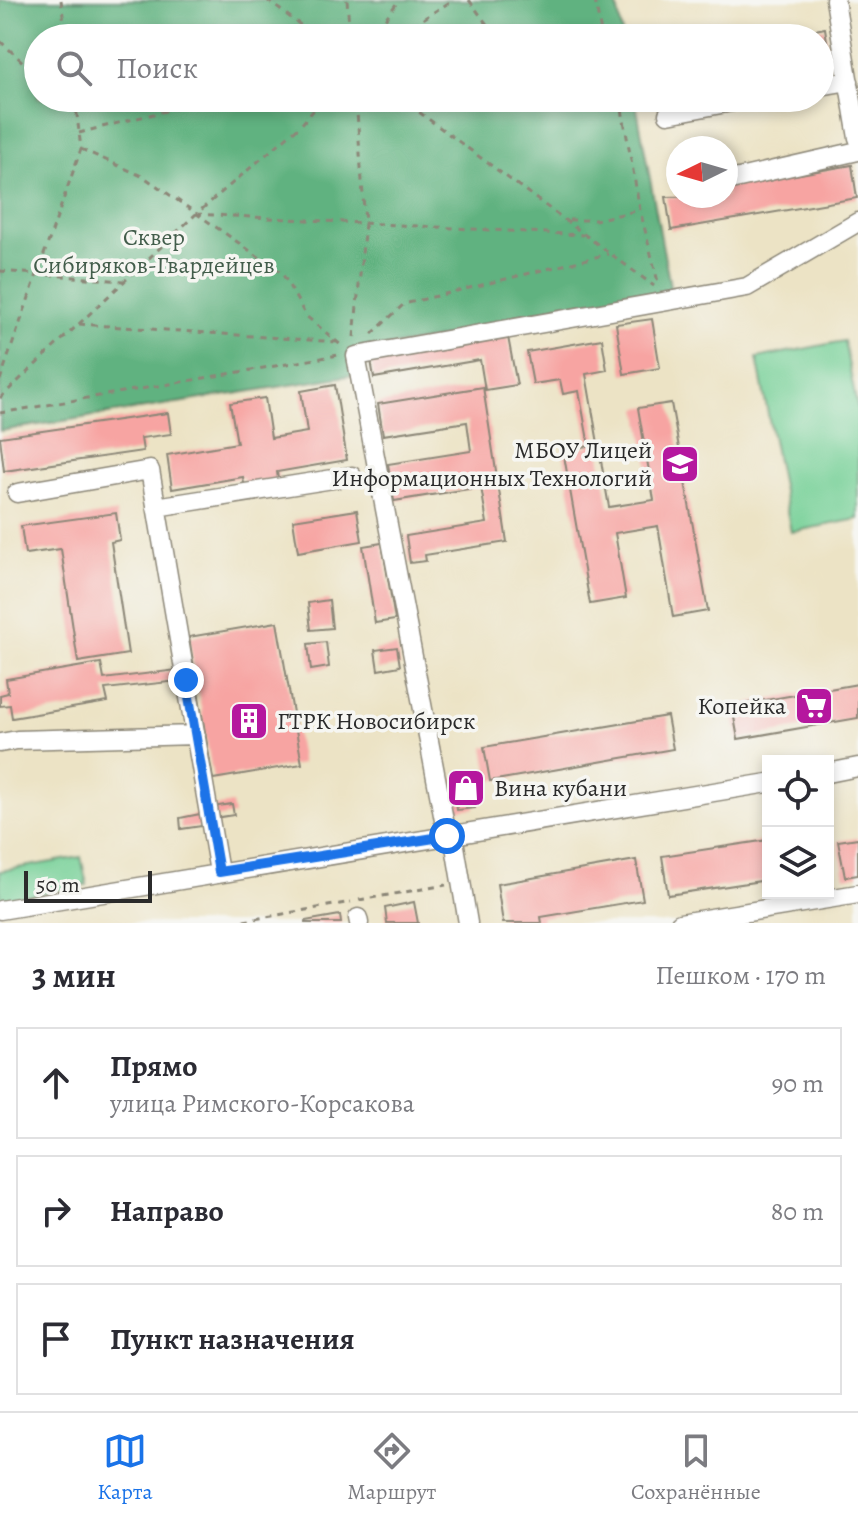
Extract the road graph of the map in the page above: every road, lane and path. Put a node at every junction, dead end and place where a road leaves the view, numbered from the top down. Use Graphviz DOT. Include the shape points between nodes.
graph roads {
  1 [pos="61,0"];
  2 [pos="267,0"];
  3 [pos="347,0"];
  4 [pos="399,0"];
  5 [pos="453,0"];
  6 [pos="469,0"];
  7 [pos="595,0"];
  8 [pos="835,0"];
  9 [pos="64,24"];
  10 [pos="299,24"];
  11 [pos="349,24"];
  12 [pos="381,24"];
  13 [pos="415,24"];
  14 [pos="487,24"];
  15 [pos="599,24"];
  16 [pos="0,41"];
  17 [pos="24,63"];
  18 [pos="849,81"];
  19 [pos="834,84"];
  20 [pos="76,112"];
  21 [pos="161,112"];
  22 [pos="312,112"];
  23 [pos="357,112"];
  24 [pos="419,112"];
  25 [pos="622,112"];
  26 [pos="679,112"];
  27 [pos="668,114"];
  28 [pos="79,133"];
  29 [pos="858,138"];
  30 [pos="81,149"];
  31 [pos="858,151"];
  32 [pos="738,178"];
  33 [pos="640,210"];
  34 [pos="196,214"];
  35 [pos="568,220"];
  36 [pos="858,222"];
  37 [pos="365,223"];
  38 [pos="583,235"];
  39 [pos="608,254"];
  40 [pos="0,271"];
  41 [pos="38,273"];
  42 [pos="124,281"];
  43 [pos="79,324"];
  44 [pos="353,341"];
  45 [pos="338,342"];
  46 [pos="362,343"];
  47 [pos="345,348"];
  48 [pos="351,353"];
  49 [pos="0,380"];
  50 [pos="0,398"];
  51 [pos="0,413"];
  52 [pos="352,476"];
  53 [pos="17,493"];
  54 [pos="156,507"];
  55 [pos="196,735"];
  56 [pos="0,743"];
  57 [pos="858,767"];
  58 [pos="834,772"];
  59 [pos="762,784"];
  60 [pos="450,835"];
  61 [pos="219,872"];
  62 [pos="461,882"];
  63 [pos="858,894"];
  64 [pos="0,910"];
  65 [pos="232,923"];
  66 [pos="468,923"];
  67 [pos="680,923"];
  1 -- 9 [label="path"];
  2 -- 10 [label="path"];
  3 -- 11 [label="path"];
  4 -- 12 [label="path"];
  5 -- 13 [label="path"];
  6 -- 14 [label="path"];
  7 -- 15 [label="path"];
  8 -- 18 [label="street"];
  16 -- 17 [label="path"];
  18 -- 19 [label="street"];
  18 -- 29 [label="street"];
  20 -- 28 [label="path"];
  21 -- 28 [label="path"];
  22 -- 34 [label="path"];
  23 -- 37 [label="path"];
  24 -- 35 [label="path"];
  25 -- 33 [label="path"];
  26 -- 27 [label="street"];
  28 -- 30 [label="path"];
  30 -- 34 [label="path" via="144,177"];
  30 -- 41 [label="path"];
  31 -- 32 [label="street"];
  33 -- 35 [label="path"];
  33 -- 39 [label="path" via="660,290"];
  34 -- 37 [label="path"];
  34 -- 42 [label="path"];
  34 -- 45 [label="path" via="282,273 306,316"];
  35 -- 38 [label="path"];
  36 -- 60 [label="street" via="747,287 356,356"];
  37 -- 38 [label="path"];
  37 -- 44 [label="path"];
  38 -- 39 [label="path"];
  39 -- 46 [label="path" via="404,304"];
  40 -- 41 [label="path"];
  41 -- 42 [label="path"];
  41 -- 49 [label="path"];
  42 -- 43 [label="path"];
  43 -- 45 [label="path"];
  43 -- 50 [label="path"];
  45 -- 47 [label="path"];
  48 -- 51 [label="path"];
  52 -- 54 [label="street"];
  53 -- 54 [label="street" via="150,470"];
  54 -- 55 [label="street"];
  55 -- 56 [label="street"];
  55 -- 61 [label="street"];
  57 -- 58 [label="street"];
  59 -- 60 [label="street"];
  60 -- 61 [label="street"];
  60 -- 62 [label="street"];
  61 -- 64 [label="street"];
  62 -- 65 [label="path"];
  62 -- 66 [label="street"];
  63 -- 67 [label="street"];
}
